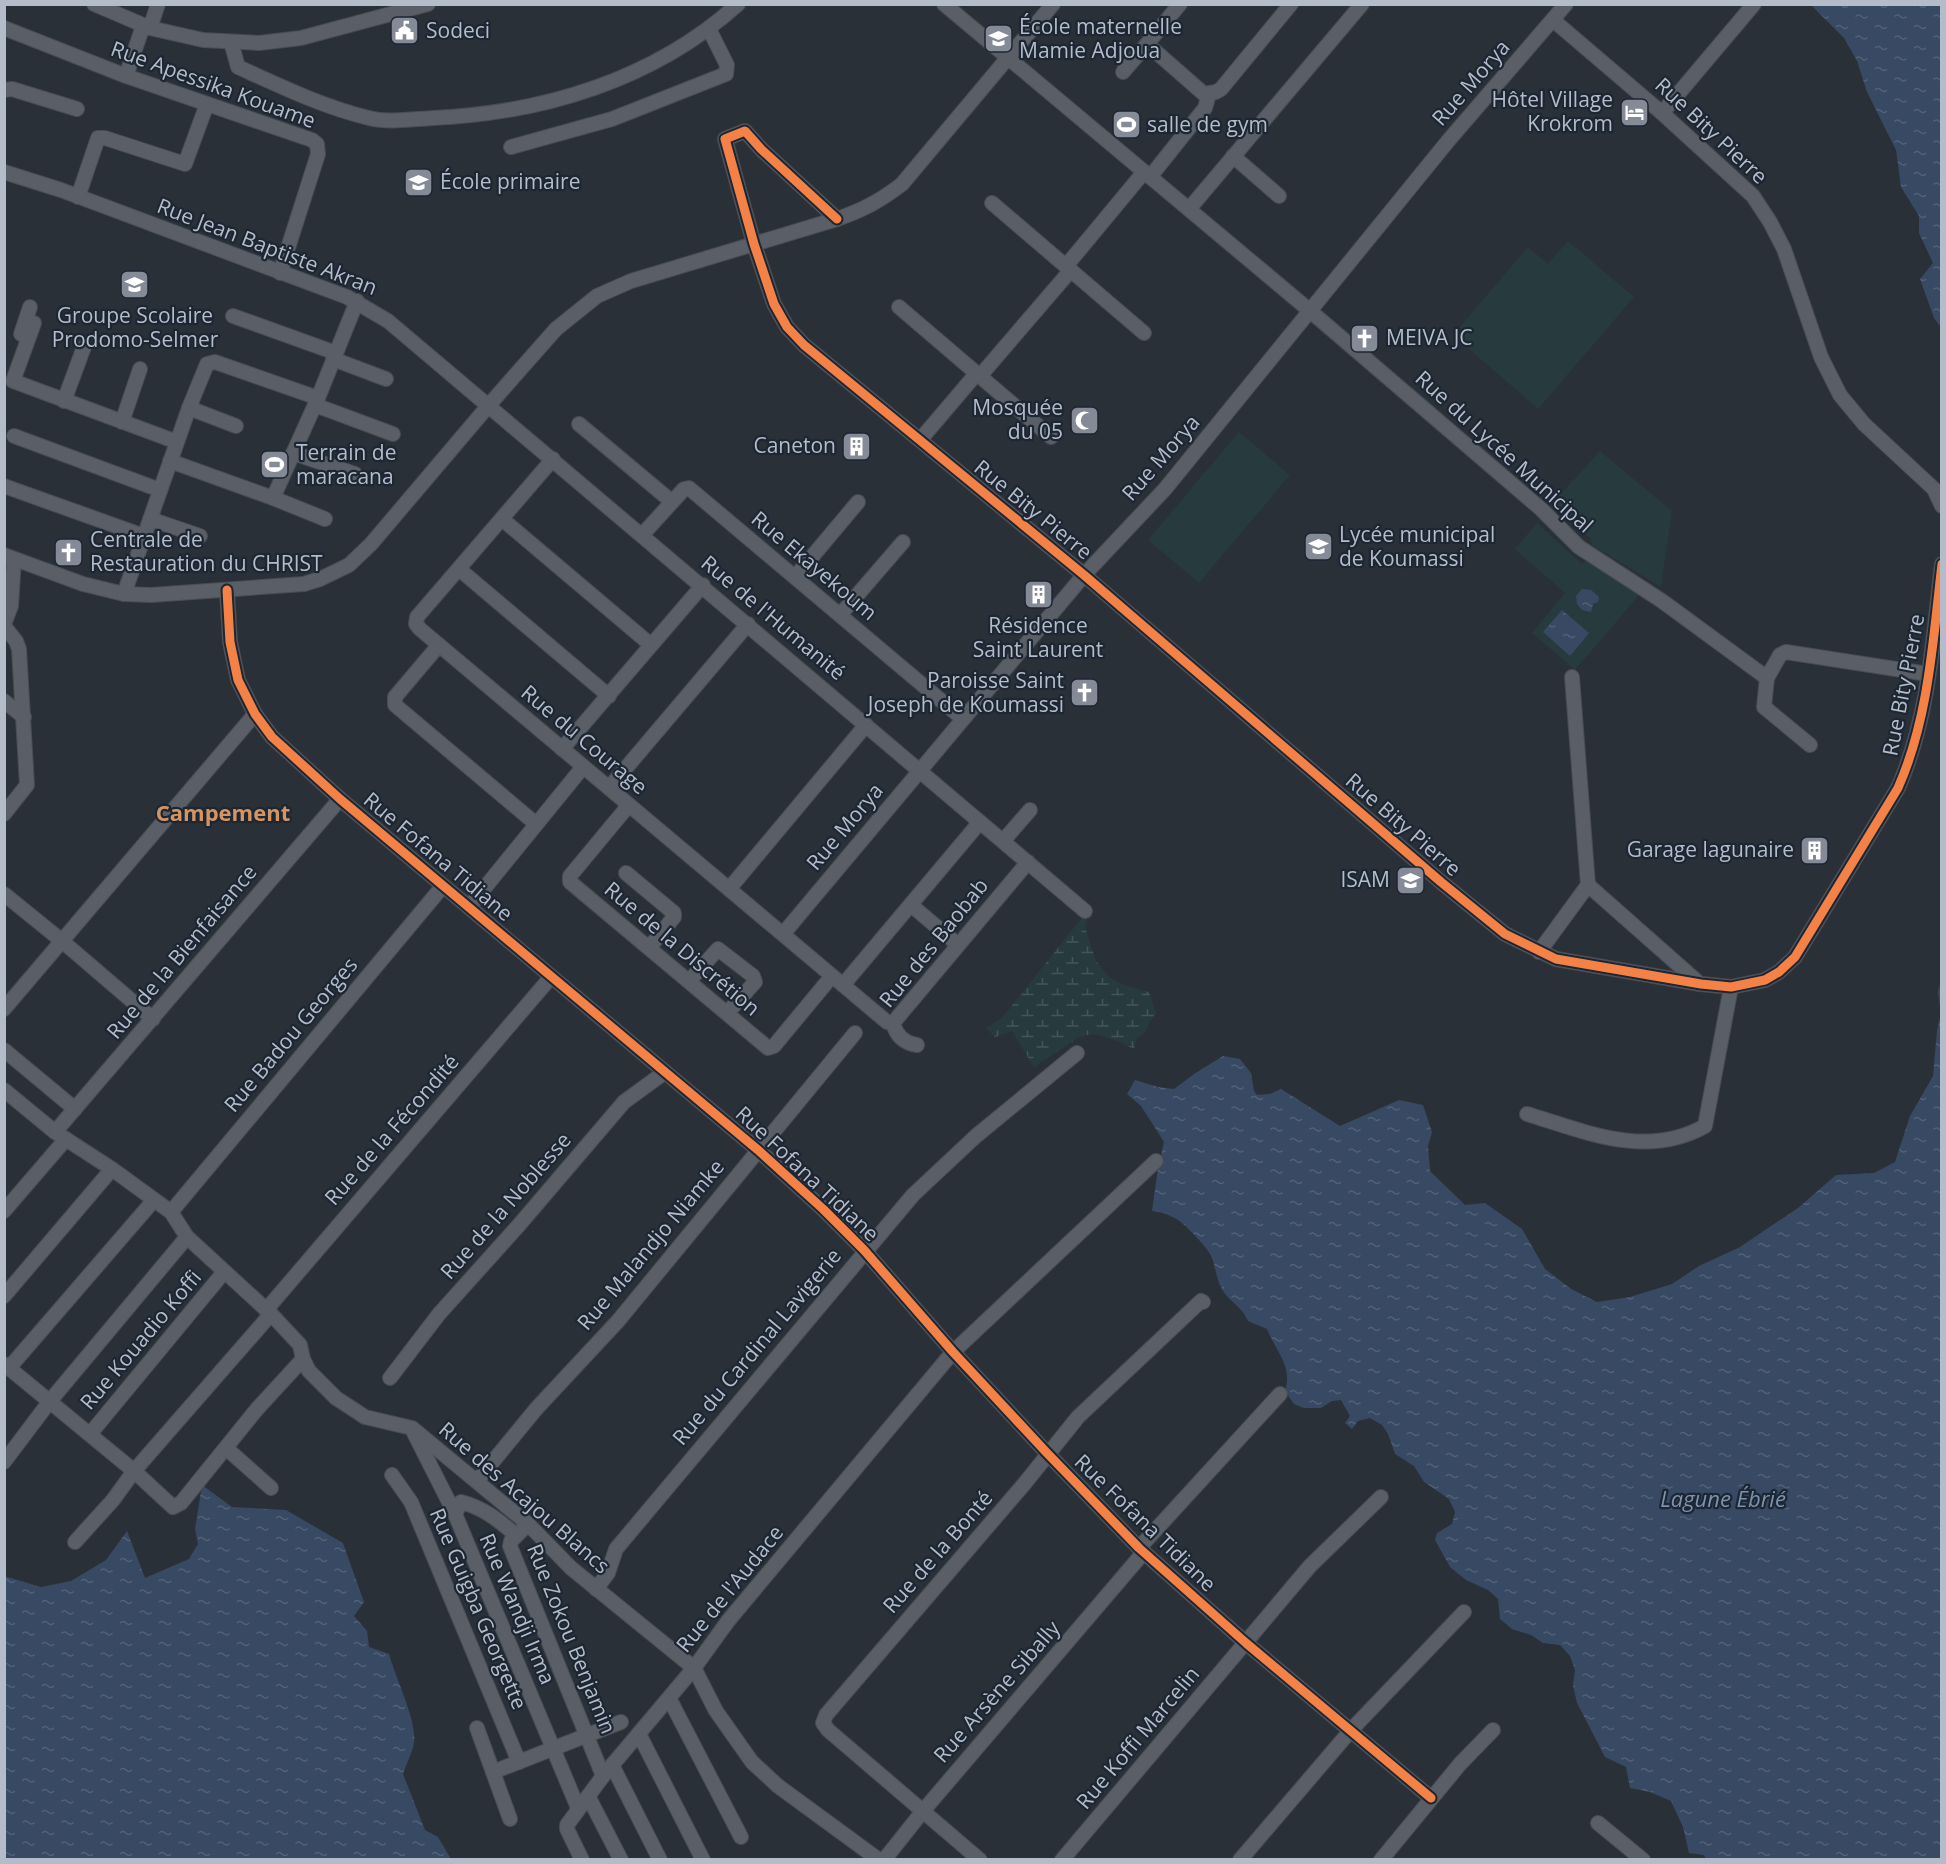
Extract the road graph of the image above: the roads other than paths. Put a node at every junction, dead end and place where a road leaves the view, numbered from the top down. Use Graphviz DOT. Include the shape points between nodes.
graph roads {
  1 [pos="94,4"];
  2 [pos="158,4"];
  3 [pos="428,4"];
  4 [pos="738,4"];
  5 [pos="944,4"];
  6 [pos="1053,4"];
  7 [pos="1180,4"];
  8 [pos="1362,4"];
  9 [pos="1566,4"];
  10 [pos="1754,4"];
  11 [pos="1289,5"];
  12 [pos="1553,20"];
  13 [pos="146,27"];
  14 [pos="4,28"];
  15 [pos="709,29"];
  16 [pos="231,42"];
  17 [pos="1147,44"];
  18 [pos="1008,59"];
  19 [pos="1123,72"];
  20 [pos="126,76"];
  21 [pos="4,90"];
  22 [pos="1209,94"];
  23 [pos="207,104"];
  24 [pos="77,109"];
  25 [pos="1662,113"];
  26 [pos="511,147"];
  27 [pos="1233,156"];
  28 [pos="4,172"];
  29 [pos="1147,175"];
  30 [pos="1279,196"];
  31 [pos="78,197"];
  32 [pos="992,203"];
  33 [pos="1189,209"];
  34 [pos="837,219"];
  35 [pos="754,244"];
  36 [pos="1069,268"];
  37 [pos="280,273"];
  38 [pos="357,302"];
  39 [pos="30,307"];
  40 [pos="899,307"];
  41 [pos="1309,310"];
  42 [pos="233,316"];
  43 [pos="34,323"];
  44 [pos="1144,333"];
  45 [pos="84,348"];
  46 [pos="335,356"];
  47 [pos="140,369"];
  48 [pos="978,374"];
  49 [pos="4,379"];
  50 [pos="386,379"];
  51 [pos="64,401"];
  52 [pos="316,402"];
  53 [pos="489,405"];
  54 [pos="189,408"];
  55 [pos="122,422"];
  56 [pos="579,423"];
  57 [pos="236,426"];
  58 [pos="393,434"];
  59 [pos="14,436"];
  60 [pos="1051,437"];
  61 [pos="920,440"];
  62 [pos="177,442"];
  63 [pos="293,453"];
  64 [pos="553,459"];
  65 [pos="170,461"];
  66 [pos="355,474"];
  67 [pos="4,486"];
  68 [pos="160,490"];
  69 [pos="273,498"];
  70 [pos="671,501"];
  71 [pos="858,502"];
  72 [pos="1941,506"];
  73 [pos="150,519"];
  74 [pos="325,519"];
  75 [pos="502,519"];
  76 [pos="642,534"];
  77 [pos="144,536"];
  78 [pos="200,536"];
  79 [pos="903,542"];
  80 [pos="9,557"];
  81 [pos="1941,564"];
  82 [pos="459,569"];
  83 [pos="1084,575"];
  84 [pos="795,577"];
  85 [pos="703,585"];
  86 [pos="227,590"];
  87 [pos="124,594"];
  88 [pos="840,615"];
  89 [pos="748,624"];
  90 [pos="4,625"];
  91 [pos="439,645"];
  92 [pos="651,645"];
  93 [pos="1572,677"];
  94 [pos="1767,678"];
  95 [pos="1928,678"];
  96 [pos="1941,684"];
  97 [pos="609,696"];
  98 [pos="4,701"];
  99 [pos="255,714"];
  100 [pos="24,717"];
  101 [pos="963,719"];
  102 [pos="866,725"];
  103 [pos="1810,745"];
  104 [pos="562,749"];
  105 [pos="584,767"];
  106 [pos="920,771"];
  107 [pos="609,788"];
  108 [pos="340,799"];
  109 [pos="629,805"];
  110 [pos="1030,810"];
  111 [pos="4,814"];
  112 [pos="980,822"];
  113 [pos="536,824"];
  114 [pos="1003,841"];
  115 [pos="1028,862"];
  116 [pos="626,873"];
  117 [pos="1588,885"];
  118 [pos="443,886"];
  119 [pos="729,889"];
  120 [pos="4,894"];
  121 [pos="911,905"];
  122 [pos="469,907"];
  123 [pos="1085,911"];
  124 [pos="783,934"];
  125 [pos="62,940"];
  126 [pos="957,944"];
  127 [pos="649,948"];
  128 [pos="1539,952"];
  129 [pos="832,976"];
  130 [pos="551,977"];
  131 [pos="688,981"];
  132 [pos="1701,984"];
  133 [pos="843,986"];
  134 [pos="1731,987"];
  135 [pos="4,1009"];
  136 [pos="727,1013"];
  137 [pos="153,1019"];
  138 [pos="893,1023"];
  139 [pos="855,1033"];
  140 [pos="917,1045"];
  141 [pos="4,1050"];
  142 [pos="1077,1053"];
  143 [pos="665,1072"];
  144 [pos="4,1090"];
  145 [pos="75,1109"];
  146 [pos="1527,1114"];
  147 [pos="61,1136"];
  148 [pos="758,1150"];
  149 [pos="1156,1161"];
  150 [pos="112,1169"];
  151 [pos="153,1200"];
  152 [pos="4,1211"];
  153 [pos="171,1212"];
  154 [pos="187,1237"];
  155 [pos="864,1251"];
  156 [pos="224,1272"];
  157 [pos="4,1296"];
  158 [pos="1203,1302"];
  159 [pos="268,1312"];
  160 [pos="953,1352"];
  161 [pos="303,1359"];
  162 [pos="6,1367"];
  163 [pos="390,1378"];
  164 [pos="1280,1394"];
  165 [pos="50,1401"];
  166 [pos="412,1428"];
  167 [pos="90,1434"];
  168 [pos="226,1448"];
  169 [pos="1047,1454"];
  170 [pos="4,1462"];
  171 [pos="134,1471"];
  172 [pos="392,1475"];
  173 [pos="477,1481"];
  174 [pos="271,1488"];
  175 [pos="1381,1497"];
  176 [pos="455,1514"];
  177 [pos="528,1524"];
  178 [pos="516,1535"];
  179 [pos="75,1542"];
  180 [pos="1141,1550"];
  181 [pos="596,1589"];
  182 [pos="1464,1612"];
  183 [pos="1246,1643"];
  184 [pos="694,1668"];
  185 [pos="669,1698"];
  186 [pos="621,1722"];
  187 [pos="477,1728"];
  188 [pos="1352,1730"];
  189 [pos="1493,1730"];
  190 [pos="639,1734"];
  191 [pos="586,1736"];
  192 [pos="553,1749"];
  193 [pos="519,1762"];
  194 [pos="607,1771"];
  195 [pos="493,1772"];
  196 [pos="588,1796"];
  197 [pos="1431,1798"];
  198 [pos="578,1808"];
  199 [pos="923,1811"];
  200 [pos="510,1819"];
  201 [pos="1598,1823"];
  202 [pos="741,1837"];
  203 [pos="1385,1858"];
  204 [pos="582,1860"];
  205 [pos="621,1860"];
  206 [pos="660,1860"];
  207 [pos="703,1860"];
  208 [pos="879,1860"];
  209 [pos="884,1860"];
  210 [pos="980,1860"];
  211 [pos="1062,1860"];
  212 [pos="1240,1860"];
  213 [pos="1643,1860"];
  1 -- 13 [label="street"];
  2 -- 13 [label="street"];
  3 -- 16 [label="street" via="301,38"];
  4 -- 15 [label="street"];
  5 -- 18 [label="street, Rue du Lycée Municipal"];
  6 -- 18 [label="street"];
  7 -- 17 [label="street"];
  8 -- 27 [label="street"];
  9 -- 12 [label="street, Rue Morya"];
  10 -- 25 [label="street"];
  11 -- 22 [label="street" via="1221,89"];
  12 -- 25 [label="street, Rue Bity Pierre"];
  12 -- 41 [label="street, Rue Morya"];
  13 -- 16 [label="street" via="202,40"];
  13 -- 20 [label="street"];
  14 -- 20 [label="street, Rue Apessika Kouame"];
  15 -- 16 [label="street" via="626,76 536,106 460,117 402,119 371,119 318,102 249,72 238,67"];
  15 -- 26 [label="street" via="727,65 726,74 612,119"];
  17 -- 19 [label="street"];
  17 -- 22 [label="street" via="1204,94"];
  18 -- 29 [label="street, Rue du Lycée Municipal"];
  18 -- 34 [label="street" via="902,184 866,209"];
  20 -- 23 [label="street, Rue Apessika Kouame"];
  21 -- 24 [label="street"];
  22 -- 29 [label="street" via="1205,108"];
  23 -- 31 [label="street" via="185,164 98,138"];
  23 -- 37 [label="street, Rue Apessika Kouame" via="317,144 318,154"];
  25 -- 72 [label="street, Rue Bity Pierre" via="1753,196 1784,249 1821,357 1840,395 1864,424 1934,489"];
  27 -- 30 [label="street"];
  27 -- 33 [label="street"];
  28 -- 31 [label="street, Rue Jean Baptiste Akran"];
  29 -- 33 [label="street, Rue du Lycée Municipal"];
  29 -- 36 [label="street"];
  31 -- 37 [label="street, Rue Jean Baptiste Akran"];
  32 -- 36 [label="street"];
  33 -- 41 [label="street, Rue du Lycée Municipal"];
  34 -- 35 [label="street"];
  34 -- 35 [label="street, Rue Bity Pierre" via="744,130 728,136 724,143"];
  35 -- 53 [label="street" via="631,281 597,296 556,329"];
  35 -- 61 [label="street, Rue Bity Pierre" via="774,304 787,327"];
  36 -- 44 [label="street"];
  36 -- 48 [label="street"];
  37 -- 38 [label="street, Rue Jean Baptiste Akran"];
  38 -- 46 [label="street"];
  38 -- 53 [label="street, Rue Jean Baptiste Akran" via="388,321"];
  39 -- 49 [label="street"];
  40 -- 48 [label="street"];
  41 -- 83 [label="street, Rue Morya" via="1165,489"];
  41 -- 94 [label="street, Rue du Lycée Municipal" via="1541,509 1579,547 1662,601"];
  42 -- 46 [label="street"];
  43 -- 51 [label="street" via="12,381"];
  45 -- 51 [label="street"];
  46 -- 50 [label="street"];
  46 -- 52 [label="street"];
  47 -- 55 [label="street"];
  48 -- 60 [label="street"];
  48 -- 61 [label="street"];
  51 -- 55 [label="street"];
  52 -- 54 [label="street" via="215,362 207,364"];
  52 -- 58 [label="street"];
  52 -- 63 [label="street"];
  53 -- 64 [label="street, Rue de l'Humanité"];
  53 -- 86 [label="street" via="349,565 304,584"];
  54 -- 57 [label="street"];
  54 -- 62 [label="street"];
  55 -- 62 [label="street"];
  56 -- 70 [label="street"];
  59 -- 68 [label="street"];
  61 -- 83 [label="street, Rue Bity Pierre"];
  62 -- 65 [label="street"];
  63 -- 66 [label="street"];
  63 -- 69 [label="street"];
  64 -- 75 [label="street, Rue du Courage"];
  64 -- 76 [label="street, Rue de l'Humanité"];
  65 -- 68 [label="street"];
  65 -- 69 [label="street"];
  67 -- 77 [label="street"];
  68 -- 73 [label="street"];
  69 -- 74 [label="street"];
  70 -- 76 [label="street, Rue Ekayekoum"];
  70 -- 84 [label="street, Rue Ekayekoum" via="689,488"];
  71 -- 84 [label="street"];
  73 -- 77 [label="street"];
  73 -- 78 [label="street"];
  75 -- 82 [label="street, Rue du Courage"];
  75 -- 92 [label="street"];
  76 -- 85 [label="street, Rue de l'Humanité"];
  77 -- 87 [label="street"];
  79 -- 88 [label="street"];
  80 -- 87 [label="street" via="83,584"];
  80 -- 90 [label="street" via="11,606"];
  81 -- 95 [label="street, Rue Bity Pierre"];
  82 -- 91 [label="street, Rue du Courage" via="417,617 416,624"];
  82 -- 97 [label="street"];
  83 -- 101 [label="street, Rue Morya"];
  83 -- 128 [label="street, Rue Bity Pierre" via="1441,882 1505,934"];
  84 -- 88 [label="street, Rue Ekayekoum"];
  85 -- 89 [label="street, Rue de l'Humanité"];
  85 -- 92 [label="street"];
  86 -- 87 [label="street"];
  86 -- 99 [label="street, Rue Fofana Tidiane" via="230,642 238,680"];
  88 -- 101 [label="street, Rue Ekayekoum"];
  89 -- 102 [label="street, Rue de l'Humanité"];
  89 -- 107 [label="street"];
  90 -- 100 [label="street" via="19,649"];
  91 -- 104 [label="street, Rue du Courage"];
  91 -- 113 [label="street" via="395,697 395,705"];
  92 -- 97 [label="street"];
  93 -- 117 [label="street"];
  94 -- 95 [label="street" via="1780,655 1786,652"];
  94 -- 103 [label="street" via="1764,706"];
  95 -- 96 [label="street"];
  95 -- 134 [label="street, Rue Bity Pierre" via="1909,764 1898,788 1802,948 1779,972 1765,980"];
  97 -- 104 [label="street"];
  98 -- 100 [label="street"];
  99 -- 108 [label="street, Rue Fofana Tidiane" via="272,737"];
  99 -- 125 [label="street"];
  100 -- 111 [label="street" via="27,785"];
  101 -- 106 [label="street, Rue Morya"];
  102 -- 106 [label="street, Rue de l'Humanité"];
  102 -- 119 [label="street"];
  104 -- 105 [label="street, Rue du Courage"];
  105 -- 107 [label="street, Rue du Courage"];
  105 -- 113 [label="street"];
  106 -- 112 [label="street, Rue de l'Humanité"];
  106 -- 124 [label="street, Rue Morya"];
  107 -- 109 [label="street, Rue du Courage"];
  108 -- 118 [label="street, Rue Fofana Tidiane"];
  108 -- 137 [label="street, Rue de la Bienfaisance"];
  109 -- 119 [label="street, Rue du Courage"];
  109 -- 127 [label="street, Rue de la Discrétion" via="569,879"];
  110 -- 114 [label="street"];
  112 -- 114 [label="street, Rue de l'Humanité"];
  112 -- 121 [label="street"];
  113 -- 122 [label="street"];
  114 -- 115 [label="street, Rue de l'Humanité"];
  115 -- 123 [label="street, Rue de l'Humanité"];
  115 -- 126 [label="street, Rue des Baobab"];
  116 -- 127 [label="street" via="674,913"];
  117 -- 128 [label="street"];
  117 -- 132 [label="street"];
  118 -- 122 [label="street, Rue Fofana Tidiane"];
  118 -- 153 [label="street, Rue Badou Georges"];
  119 -- 124 [label="street, Rue du Courage"];
  120 -- 125 [label="street"];
  121 -- 126 [label="street"];
  121 -- 133 [label="street"];
  122 -- 130 [label="street, Rue Fofana Tidiane"];
  124 -- 129 [label="street, Rue du Courage"];
  125 -- 135 [label="street"];
  125 -- 137 [label="street"];
  126 -- 138 [label="street, Rue des Baobab"];
  127 -- 131 [label="street, Rue de la Discrétion"];
  128 -- 132 [label="street, Rue Bity Pierre" via="1556,959"];
  129 -- 133 [label="street, Rue du Courage"];
  129 -- 136 [label="street, Rue de la Discrétion" via="772,1048"];
  130 -- 143 [label="street, Rue Fofana Tidiane"];
  130 -- 159 [label="street, Rue de la Fécondité"];
  131 -- 136 [label="street, Rue de la Discrétion"];
  131 -- 136 [label="street" via="718,949 753,976 755,982"];
  132 -- 134 [label="street, Rue Bity Pierre"];
  133 -- 138 [label="street, Rue du Courage"];
  134 -- 146 [label="street" via="1706,1126 1689,1135 1630,1142"];
  137 -- 145 [label="street, Rue de la Bienfaisance"];
  138 -- 140 [label="street, Rue des Baobab" via="902,1039"];
  139 -- 148 [label="street, Rue Malandjo Niamke"];
  141 -- 145 [label="street"];
  142 -- 155 [label="street, Rue du Cardinal Lavigerie" via="968,1143 913,1195"];
  143 -- 148 [label="street, Rue Fofana Tidiane"];
  143 -- 163 [label="street, Rue de la Noblesse" via="624,1102 439,1314"];
  144 -- 147 [label="street, Rue des Acajou Blancs"];
  145 -- 147 [label="street, Rue de la Bienfaisance"];
  147 -- 150 [label="street, Rue des Acajou Blancs"];
  147 -- 152 [label="street, Rue de la Bienfaisance"];
  148 -- 155 [label="street, Rue Fofana Tidiane"];
  148 -- 173 [label="street, Rue Malandjo Niamke" via="618,1321 536,1409"];
  149 -- 160 [label="street, Rue de l'Audace"];
  150 -- 151 [label="street, Rue des Acajou Blancs"];
  150 -- 157 [label="street"];
  151 -- 153 [label="street, Rue des Acajou Blancs"];
  151 -- 162 [label="street"];
  153 -- 154 [label="street, Rue des Acajou Blancs"];
  154 -- 156 [label="street, Rue des Acajou Blancs"];
  154 -- 165 [label="street"];
  155 -- 160 [label="street, Rue Fofana Tidiane"];
  155 -- 181 [label="street, Rue du Cardinal Lavigerie" via="616,1549 608,1573"];
  156 -- 159 [label="street, Rue des Acajou Blancs"];
  156 -- 167 [label="street, Rue Kouadio Koffi"];
  158 -- 169 [label="street, Rue de la Bonté" via="1094,1400"];
  159 -- 161 [label="street, Rue des Acajou Blancs" via="300,1345"];
  159 -- 171 [label="street, Rue de la Fécondité"];
  160 -- 169 [label="street, Rue Fofana Tidiane"];
  160 -- 184 [label="street, Rue de l'Audace" via="728,1621"];
  161 -- 166 [label="street, Rue des Acajou Blancs" via="329,1391 365,1417"];
  161 -- 168 [label="street"];
  162 -- 165 [label="street"];
  164 -- 180 [label="street, Rue Arsène Sibally"];
  165 -- 167 [label="street"];
  165 -- 170 [label="street"];
  166 -- 173 [label="street, Rue des Acajou Blancs"];
  166 -- 176 [label="street, Rue Wandji Irma"];
  167 -- 171 [label="street"];
  168 -- 171 [label="street" via="181,1503 173,1506"];
  168 -- 174 [label="street"];
  169 -- 180 [label="street, Rue Fofana Tidiane"];
  169 -- 199 [label="street, Rue de la Bonté" via="823,1723"];
  171 -- 179 [label="street, Rue de la Fécondité"];
  172 -- 193 [label="street, Rue Guigba Georgette" via="411,1502"];
  173 -- 177 [label="street, Rue des Acajou Blancs"];
  175 -- 183 [label="street, Rue Koffi Marcelin" via="1310,1566"];
  176 -- 178 [label="street" via="461,1502 477,1506"];
  176 -- 192 [label="street, Rue Wandji Irma"];
  177 -- 178 [label="street, Rue Zokou Benjamin"];
  177 -- 181 [label="street, Rue des Acajou Blancs"];
  178 -- 191 [label="street, Rue Zokou Benjamin" via="510,1546"];
  180 -- 183 [label="street, Rue Fofana Tidiane"];
  180 -- 199 [label="street, Rue Arsène Sibally"];
  181 -- 184 [label="street, Rue des Acajou Blancs"];
  182 -- 188 [label="street"];
  183 -- 188 [label="street, Rue Fofana Tidiane"];
  183 -- 211 [label="street, Rue Koffi Marcelin"];
  184 -- 185 [label="street, Rue de l'Audace"];
  184 -- 208 [label="street" via="716,1711 752,1762 778,1786"];
  185 -- 190 [label="street, Rue de l'Audace"];
  185 -- 202 [label="street"];
  186 -- 191 [label="street"];
  187 -- 195 [label="street"];
  188 -- 197 [label="street, Rue Fofana Tidiane"];
  188 -- 212 [label="street"];
  189 -- 197 [label="street"];
  190 -- 194 [label="street, Rue de l'Audace"];
  190 -- 207 [label="street"];
  191 -- 192 [label="street"];
  191 -- 194 [label="street, Rue Zokou Benjamin"];
  192 -- 193 [label="street"];
  192 -- 198 [label="street, Rue Wandji Irma"];
  193 -- 195 [label="street"];
  194 -- 196 [label="street, Rue de l'Audace"];
  194 -- 206 [label="street, Rue Zokou Benjamin"];
  195 -- 200 [label="street"];
  196 -- 198 [label="street, Rue de l'Audace"];
  196 -- 205 [label="street"];
  197 -- 203 [label="street"];
  198 -- 204 [label="street, Rue de l'Audace" via="567,1829"];
  199 -- 209 [label="street, Rue Arsène Sibally"];
  199 -- 210 [label="street"];
  201 -- 213 [label="street"];
}
